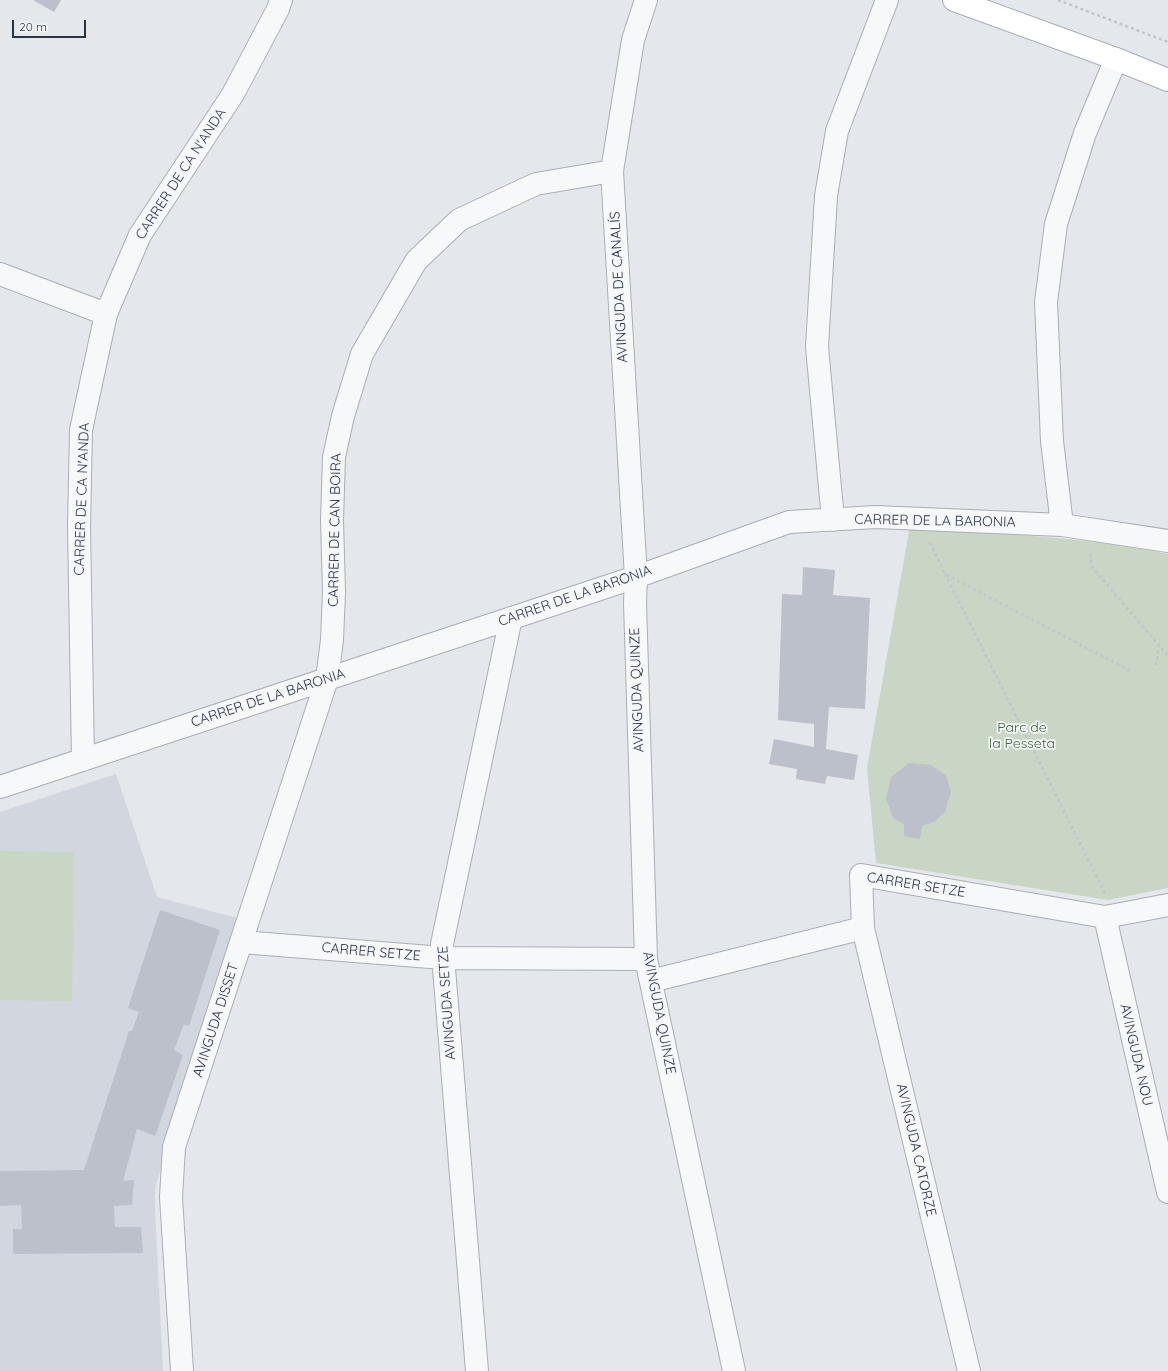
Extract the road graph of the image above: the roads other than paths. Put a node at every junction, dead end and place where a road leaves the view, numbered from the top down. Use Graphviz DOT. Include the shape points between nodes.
graph roads {
  1 [pos="281,0"];
  2 [pos="646,0"];
  3 [pos="887,0"];
  4 [pos="954,0"];
  5 [pos="1116,59"];
  6 [pos="1168,80"];
  7 [pos="612,171"];
  8 [pos="0,274"];
  9 [pos="106,314"];
  10 [pos="833,520"];
  11 [pos="1062,525"];
  12 [pos="1168,541"];
  13 [pos="636,577"];
  14 [pos="511,618"];
  15 [pos="327,679"];
  16 [pos="83,760"];
  17 [pos="0,788"];
  18 [pos="1168,905"];
  19 [pos="1106,908"];
  20 [pos="863,928"];
  21 [pos="241,942"];
  22 [pos="443,958"];
  23 [pos="646,959"];
  24 [pos="651,981"];
  25 [pos="1168,1192"];
  26 [pos="182,1371"];
  27 [pos="477,1371"];
  28 [pos="734,1371"];
  29 [pos="969,1371"];
  1 -- 9 [label="street, CARRER DE CA N'ANDA" via="233,94 140,235"];
  2 -- 7 [label="street, AVINGUDA DE CANALÍS" via="633,40"];
  3 -- 10 [label="street" via="837,131 826,196 817,347"];
  4 -- 5 [label="main road"];
  5 -- 6 [label="main road"];
  5 -- 11 [label="street" via="1085,133 1056,224 1046,302 1052,441"];
  7 -- 13 [label="street, AVINGUDA DE CANALÍS"];
  7 -- 15 [label="street, CARRER DE CAN BOIRA" via="536,184 459,220 416,261 362,354 343,416 334,457 334,592"];
  8 -- 9 [label="street"];
  9 -- 16 [label="street, CARRER DE CA N'ANDA" via="81,430 79,527"];
  10 -- 11 [label="street, CARRER DE LA BARONIA" via="876,517"];
  10 -- 13 [label="street, CARRER DE LA BARONIA" via="789,522"];
  11 -- 12 [label="street, CARRER DE LA BARONIA"];
  13 -- 14 [label="street, CARRER DE LA BARONIA"];
  13 -- 23 [label="street, AVINGUDA QUINZE"];
  14 -- 15 [label="street, CARRER DE LA BARONIA"];
  14 -- 22 [label="street, AVINGUDA SETZE" via="442,944"];
  15 -- 16 [label="street, CARRER DE LA BARONIA"];
  15 -- 21 [label="street, AVINGUDA DISSET"];
  16 -- 17 [label="street, CARRER DE LA BARONIA"];
  18 -- 19 [label="street, CARRER SETZE"];
  19 -- 20 [label="street, CARRER SETZE" via="861,876"];
  19 -- 25 [label="street, AVINGUDA NOU"];
  20 -- 24 [label="street"];
  20 -- 29 [label="street, AVINGUDA CATORZE"];
  21 -- 22 [label="street, CARRER SETZE"];
  21 -- 26 [label="street, AVINGUDA DISSET" via="174,1147 171,1198"];
  22 -- 23 [label="street, CARRER SETZE"];
  22 -- 27 [label="street, AVINGUDA SETZE"];
  23 -- 24 [label="street, AVINGUDA QUINZE"];
  24 -- 28 [label="street, AVINGUDA QUINZE"];
}
